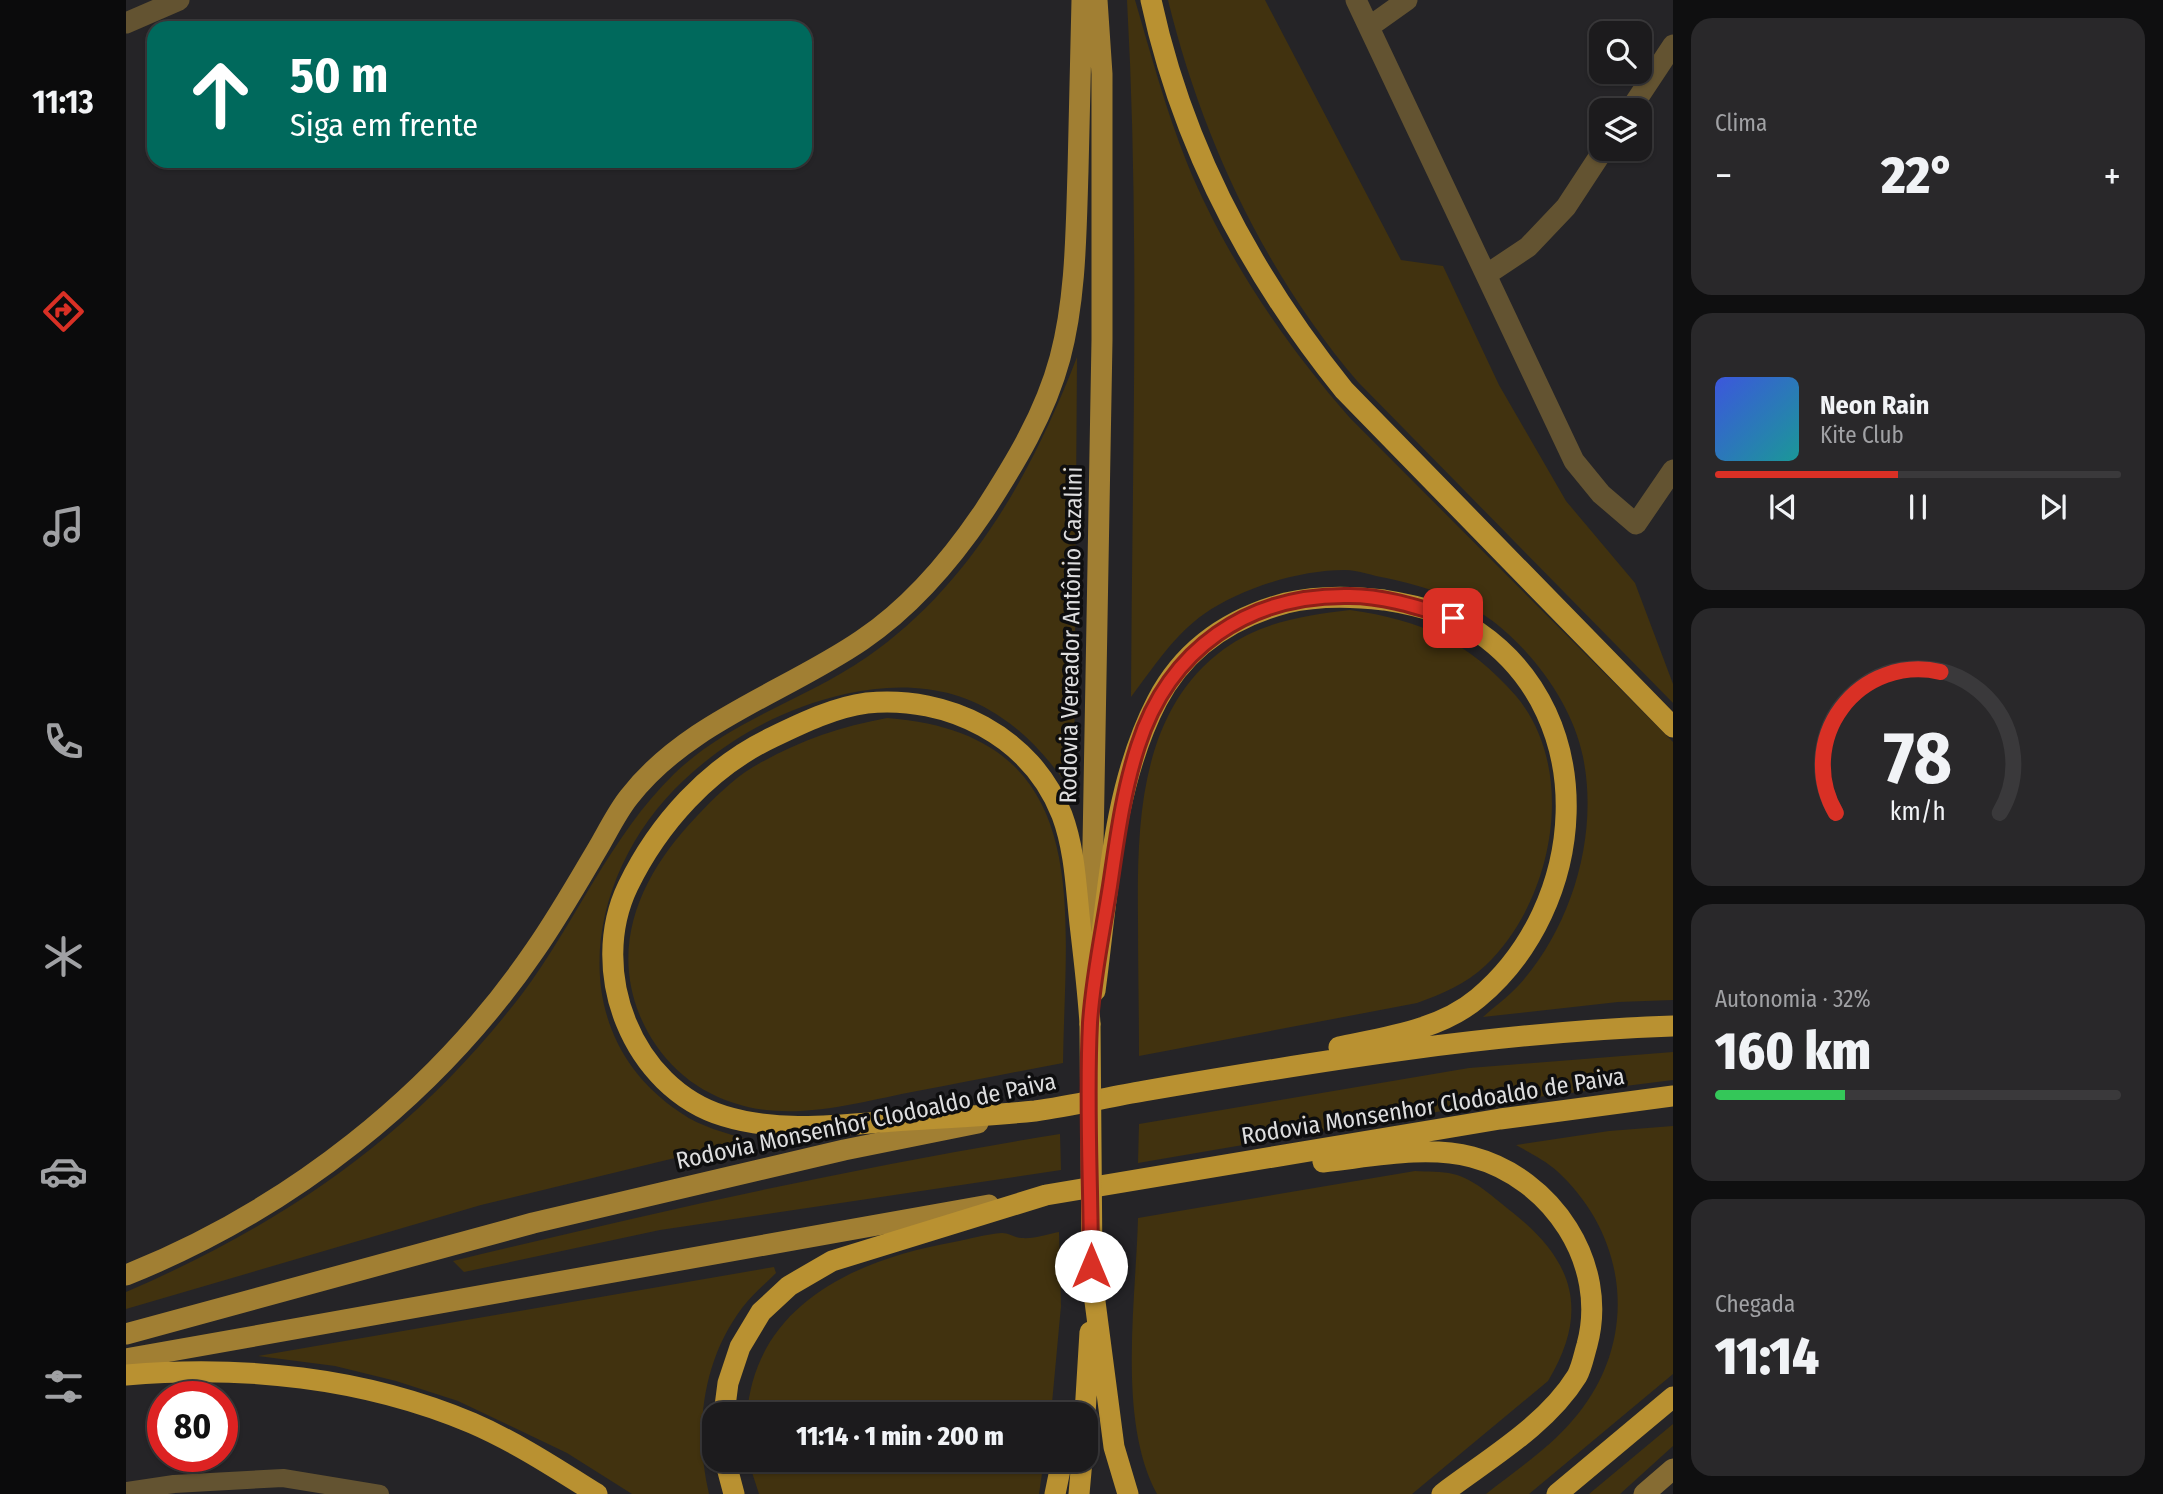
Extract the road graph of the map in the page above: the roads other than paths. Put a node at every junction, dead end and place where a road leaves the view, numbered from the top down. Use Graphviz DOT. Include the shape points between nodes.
graph roads {
  1 [pos="179,0"];
  2 [pos="1082,0"];
  3 [pos="1097,0"];
  4 [pos="1151,0"];
  5 [pos="1356,0"];
  6 [pos="1407,0"];
  7 [pos="126,23"];
  8 [pos="1369,27"];
  9 [pos="1673,45"];
  10 [pos="1638,98"];
  11 [pos="1596,161"];
  12 [pos="1486,275"];
  13 [pos="1673,470"];
  14 [pos="1673,727"];
  15 [pos="1090,1022"];
  16 [pos="1673,1026"];
  17 [pos="1144,1091"];
  18 [pos="1673,1096"];
  19 [pos="1038,1110"];
  20 [pos="1147,1179"];
  21 [pos="1046,1195"];
  22 [pos="1091,1269"];
  23 [pos="126,1275"];
  24 [pos="1091,1310"];
  25 [pos="126,1334"];
  26 [pos="126,1359"];
  27 [pos="126,1374"];
  28 [pos="1673,1397"];
  29 [pos="726,1402"];
  30 [pos="1073,1402"];
  31 [pos="1085,1402"];
  32 [pos="1673,1469"];
  33 [pos="728,1472"];
  34 [pos="1060,1472"];
  35 [pos="1081,1472"];
  36 [pos="126,1491"];
  37 [pos="380,1494"];
  38 [pos="597,1494"];
  39 [pos="734,1494"];
  40 [pos="1055,1494"];
  41 [pos="1079,1494"];
  42 [pos="1128,1494"];
  43 [pos="1442,1494"];
  44 [pos="1557,1494"];
  45 [pos="1644,1494"];
  1 -- 7 [label="street"];
  2 -- 23 [label="main road" via="1074,268 1060,357 1037,422 971,531 932,580 889,622 830,662 702,732 663,762 629,797 535,951 497,1001 399,1107 335,1158 249,1215 169,1258"];
  3 -- 15 [label="main road, Rodovia Vereador Antônio Cazalini" via="1102,74 1102,326"];
  4 -- 14 [label="highway" via="1176,91 1210,179 1260,276 1304,341 1344,390"];
  5 -- 8 [label="street"];
  6 -- 8 [label="street"];
  8 -- 12 [label="street"];
  9 -- 10 [label="street"];
  11 -- 12 [label="street" via="1566,207 1528,247"];
  12 -- 13 [label="street" via="1574,461 1601,494 1636,523"];
  15 -- 17 [label="highway" via="1121,808 1138,744 1182,663 1216,632 1257,611 1299,600 1351,596 1404,603 1453,618 1479,633 1513,665 1543,705 1560,749 1566,808 1562,867 1543,919 1514,963 1477,1000 1432,1025"];
  15 -- 19 [label="highway" via="1073,856 1061,813 1042,780 1010,744 973,718 906,703 864,703 817,717 765,740 715,775 677,810 645,853 625,893 613,934 613,979 623,1017 646,1060 678,1093 722,1116 771,1125 827,1126"];
  15 -- 22 [label="highway, Rodovia Vereador Antônio Cazalini, bridge"];
  16 -- 17 [label="highway, Rodovia Monsenhor Clodoaldo de Paiva" via="1443,1045"];
  17 -- 19 [label="highway, Rodovia Monsenhor Clodoaldo de Paiva"];
  18 -- 20 [label="highway, Rodovia Monsenhor Clodoaldo de Paiva" via="1540,1113"];
  19 -- 25 [label="main road, Rodovia Monsenhor Clodoaldo de Paiva" via="611,1204"];
  20 -- 21 [label="highway, Rodovia Monsenhor Clodoaldo de Paiva"];
  20 -- 43 [label="highway" via="1450,1153 1515,1176 1554,1209 1578,1242 1591,1282 1591,1329 1579,1373 1535,1424"];
  21 -- 26 [label="main road, Rodovia Monsenhor Clodoaldo de Paiva"];
  21 -- 29 [label="highway" via="832,1261 789,1286 761,1312 740,1347"];
  22 -- 24 [label="highway"];
  22 -- 42 [label="highway" via="1114,1447"];
  24 -- 30 [label="highway"];
  24 -- 31 [label="highway"];
  27 -- 38 [label="highway" via="240,1371 315,1379 400,1399 472,1424"];
  28 -- 44 [label="highway"];
  32 -- 45 [label="street"];
  33 -- 39 [label="highway"];
  34 -- 40 [label="highway"];
  35 -- 41 [label="highway"];
  36 -- 37 [label="lane" via="283,1478"];
}
